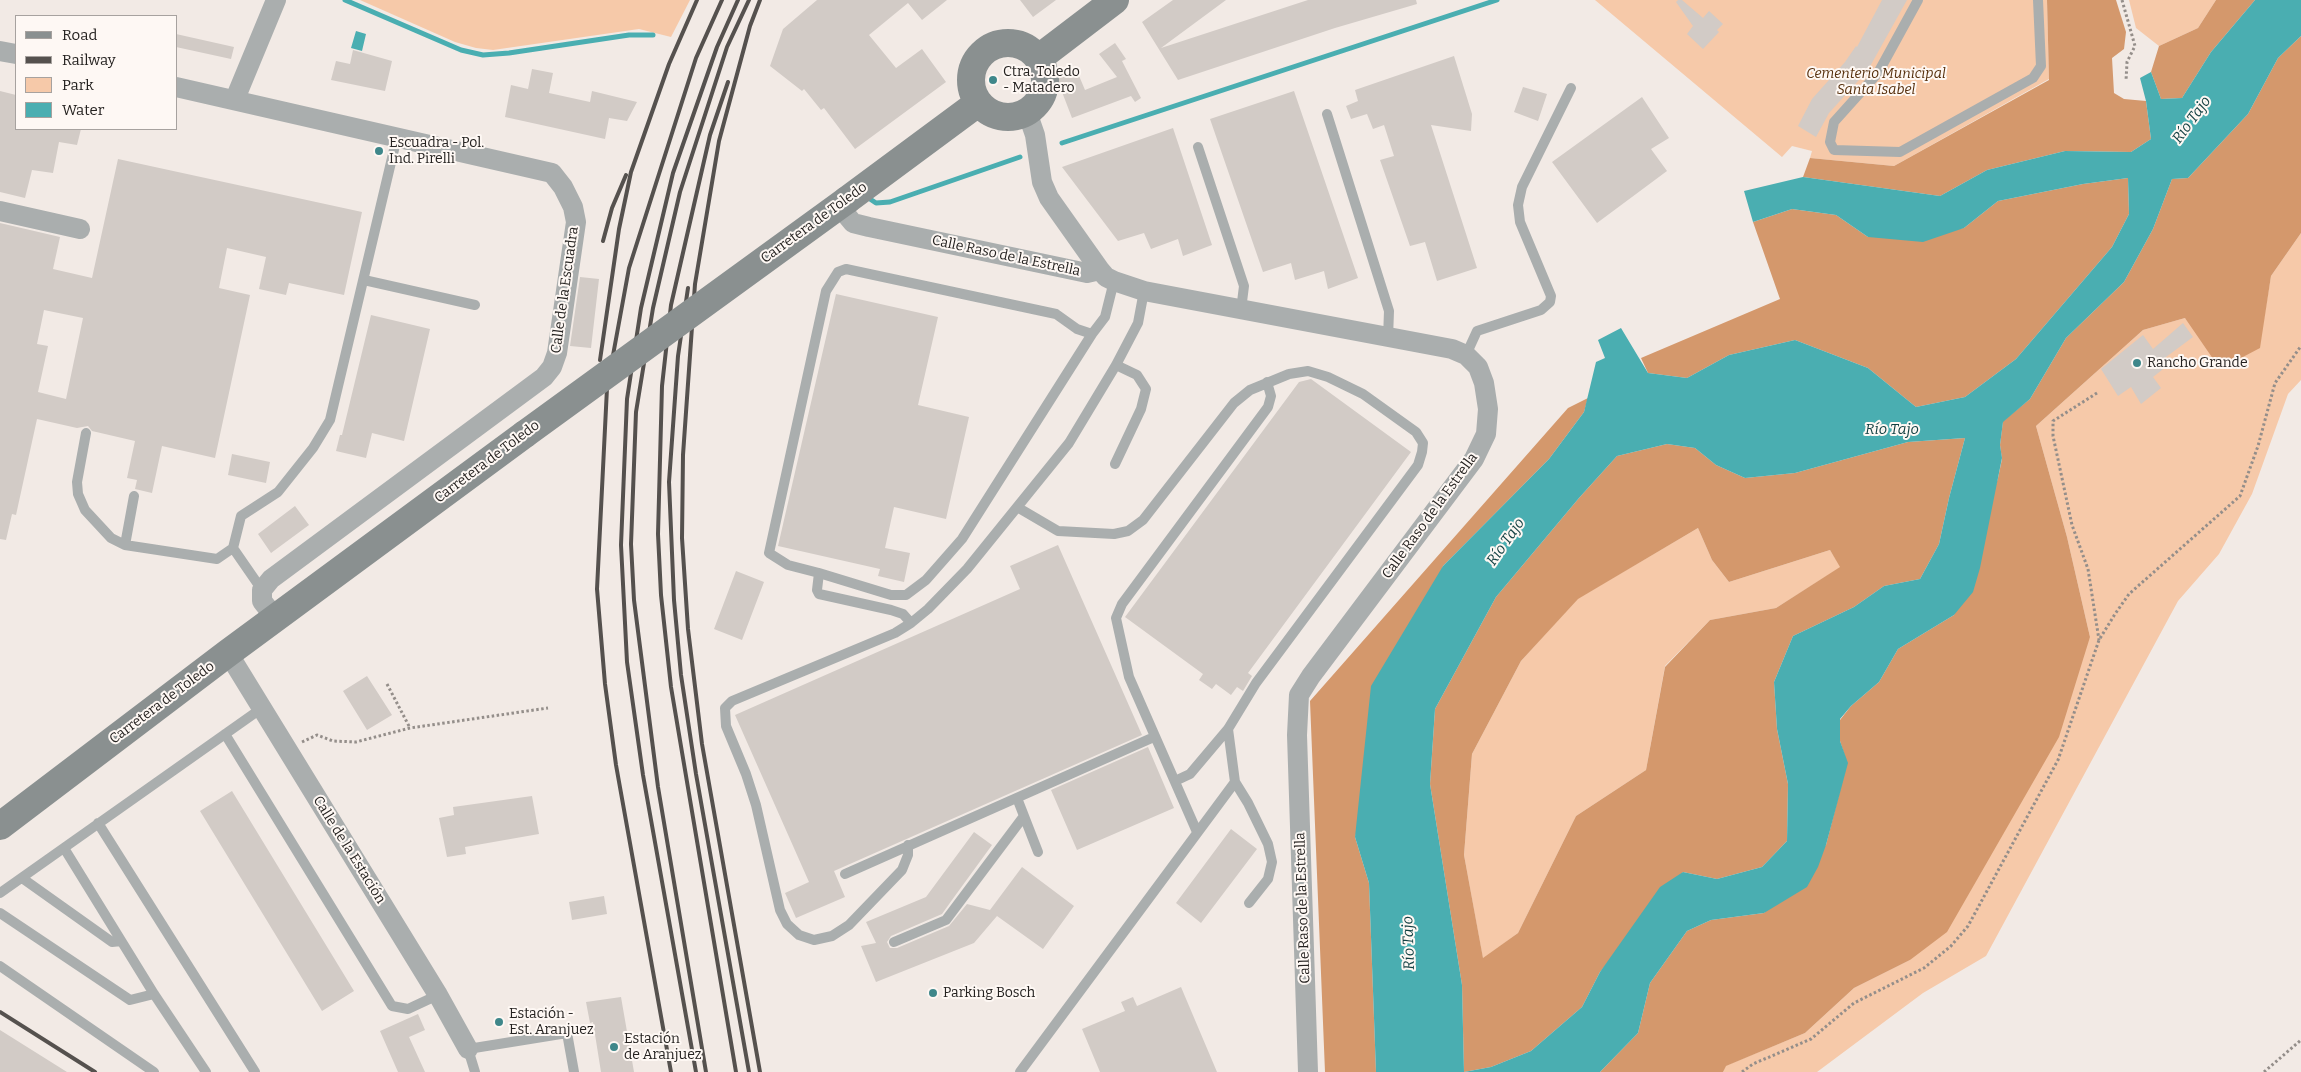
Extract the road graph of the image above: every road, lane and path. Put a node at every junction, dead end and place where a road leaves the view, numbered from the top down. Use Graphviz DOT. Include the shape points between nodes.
graph roads {
  1 [pos="276,0"];
  2 [pos="1115,0"];
  3 [pos="1918,0"];
  4 [pos="2038,0"];
  5 [pos="2122,0"];
  6 [pos="0,51"];
  7 [pos="15,54"];
  8 [pos="1039,58"];
  9 [pos="2126,82"];
  10 [pos="178,87"];
  11 [pos="1571,88"];
  12 [pos="235,99"];
  13 [pos="978,103"];
  14 [pos="1027,112"];
  15 [pos="1327,114"];
  16 [pos="397,137"];
  17 [pos="1198,147"];
  18 [pos="843,203"];
  19 [pos="0,211"];
  20 [pos="80,229"];
  21 [pos="1107,275"];
  22 [pos="364,280"];
  23 [pos="1144,291"];
  24 [pos="475,305"];
  25 [pos="1241,310"];
  26 [pos="1092,334"];
  27 [pos="1388,338"];
  28 [pos="2301,346"];
  29 [pos="1466,355"];
  30 [pos="1116,365"];
  31 [pos="1267,382"];
  32 [pos="2097,393"];
  33 [pos="86,433"];
  34 [pos="1114,464"];
  35 [pos="134,496"];
  36 [pos="1017,507"];
  37 [pos="125,545"];
  38 [pos="233,548"];
  39 [pos="819,573"];
  40 [pos="262,590"];
  41 [pos="276,619"];
  42 [pos="911,623"];
  43 [pos="2100,640"];
  44 [pos="228,653"];
  45 [pos="387,684"];
  46 [pos="262,708"];
  47 [pos="548,708"];
  48 [pos="410,728"];
  49 [pos="1228,729"];
  50 [pos="224,734"];
  51 [pos="1154,737"];
  52 [pos="288,750"];
  53 [pos="1175,781"];
  54 [pos="1235,782"];
  55 [pos="1017,798"];
  56 [pos="1024,816"];
  57 [pos="98,823"];
  58 [pos="0,826"];
  59 [pos="1197,832"];
  60 [pos="908,844"];
  61 [pos="64,848"];
  62 [pos="1038,852"];
  63 [pos="845,874"];
  64 [pos="22,878"];
  65 [pos="0,893"];
  66 [pos="1249,903"];
  67 [pos="0,913"];
  68 [pos="121,941"];
  69 [pos="894,942"];
  70 [pos="0,966"];
  71 [pos="154,994"];
  72 [pos="438,994"];
  73 [pos="2301,1040"];
  74 [pos="468,1049"];
  75 [pos="154,1072"];
  76 [pos="206,1072"];
  77 [pos="255,1072"];
  78 [pos="475,1072"];
  79 [pos="574,1072"];
  80 [pos="1020,1072"];
  81 [pos="1308,1072"];
  82 [pos="1742,1072"];
  83 [pos="2264,1072"];
  1 -- 12 [label="street"];
  2 -- 8 [label="street"];
  3 -- 4 [label="lane" via="1878,73 1834,122 1830,142 1834,150 1900,152 2032,78 2040,66"];
  5 -- 9 [label="path" via="2134,46 2127,62"];
  6 -- 7 [label="street"];
  8 -- 13 [label="street" via="1028,48 1014,43 999,43 985,50 975,61 970,75"];
  8 -- 14 [label="street" via="1045,72 1045,88 1038,102"];
  10 -- 12 [label="street, Calle de la Escuadra"];
  11 -- 29 [label="lane" via="1522,187 1518,205 1520,222 1551,296 1550,302 1541,310 1477,331"];
  12 -- 16 [label="street, Calle de la Escuadra"];
  13 -- 14 [label="street" via="1001,117 1015,117"];
  13 -- 18 [label="street, Carretera de Toledo"];
  14 -- 21 [label="street" via="1042,182 1049,198"];
  15 -- 27 [label="lane" via="1389,311"];
  16 -- 22 [label="lane"];
  16 -- 40 [label="street, Calle de la Escuadra" via="552,173 563,187 576,222 557,353 544,377 271,579"];
  17 -- 25 [label="lane" via="1244,286"];
  18 -- 21 [label="street, Calle Raso de la Estrella" via="853,223 1087,274"];
  18 -- 41 [label="street, Carretera de Toledo, bridge"];
  19 -- 20 [label="street"];
  21 -- 23 [label="street, Calle Raso de la Estrella"];
  21 -- 26 [label="lane" via="1105,317"];
  22 -- 24 [label="lane"];
  22 -- 38 [label="lane" via="330,420 313,448 278,492 241,516"];
  23 -- 25 [label="street, Calle Raso de la Estrella"];
  23 -- 30 [label="lane" via="1138,323"];
  25 -- 27 [label="street, Calle Raso de la Estrella"];
  26 -- 39 [label="lane" via="962,539 926,580 906,595 891,595"];
  26 -- 39 [label="lane" via="1077,329 1056,314 846,268 838,272 826,290 769,553 788,565"];
  27 -- 29 [label="street, Calle Raso de la Estrella" via="1452,349"];
  28 -- 43 [label="path" via="2275,383 2240,496 2129,594"];
  29 -- 81 [label="street, Calle Raso de la Estrella" via="1478,366 1488,409 1486,434 1474,459 1299,695 1297,735"];
  30 -- 34 [label="lane" via="1137,375 1146,389 1141,409"];
  30 -- 36 [label="lane" via="1069,443"];
  31 -- 36 [label="lane" via="1234,403 1143,520 1128,531 1114,534 1058,531"];
  31 -- 49 [label="lane" via="1308,371 1328,377 1363,394 1416,432 1423,443 1422,452 1418,465 1256,683"];
  31 -- 51 [label="lane" via="1271,396 1268,407 1122,604 1116,618 1129,677"];
  32 -- 43 [label="path" via="2053,421 2053,436 2072,525 2088,570"];
  33 -- 37 [label="lane" via="77,482 78,494 95,523 111,538"];
  35 -- 37 [label="lane"];
  36 -- 42 [label="lane" via="967,568"];
  37 -- 38 [label="lane" via="217,559"];
  38 -- 40 [label="lane"];
  39 -- 42 [label="lane" via="819,594 892,610 903,614"];
  40 -- 41 [label="street" via="262,601"];
  41 -- 44 [label="street, Carretera de Toledo"];
  42 -- 60 [label="lane" via="895,633 732,701 725,708 724,715 756,805 780,910 799,935 814,940 832,936 849,925 902,870"];
  43 -- 82 [label="path" via="2058,760 1962,933 1924,968 1854,1003 1811,1039"];
  44 -- 46 [label="street, Calle de la Estación"];
  44 -- 58 [label="street, Carretera de Toledo"];
  45 -- 48 [label="path"];
  46 -- 50 [label="lane"];
  46 -- 52 [label="street, Calle de la Estación"];
  47 -- 48 [label="path"];
  48 -- 52 [label="path" via="356,742 333,741 317,735"];
  49 -- 53 [label="lane" via="1190,774"];
  49 -- 54 [label="lane"];
  50 -- 57 [label="lane"];
  50 -- 72 [label="lane" via="392,1006 408,1009"];
  51 -- 53 [label="lane"];
  51 -- 55 [label="lane"];
  52 -- 72 [label="street, Calle de la Estación"];
  53 -- 59 [label="lane"];
  54 -- 59 [label="lane"];
  54 -- 66 [label="lane" via="1268,844 1272,862 1268,879"];
  55 -- 56 [label="lane"];
  55 -- 60 [label="lane"];
  56 -- 62 [label="lane"];
  56 -- 69 [label="lane" via="946,920"];
  57 -- 61 [label="lane"];
  57 -- 77 [label="lane"];
  59 -- 80 [label="lane"];
  60 -- 63 [label="lane"];
  61 -- 64 [label="lane"];
  61 -- 68 [label="lane"];
  64 -- 65 [label="lane"];
  64 -- 68 [label="lane" via="112,942"];
  67 -- 71 [label="lane" via="130,1000"];
  68 -- 71 [label="lane"];
  70 -- 75 [label="lane"];
  71 -- 76 [label="lane"];
  72 -- 74 [label="street, Calle de la Estación"];
  73 -- 83 [label="path"];
  74 -- 78 [label="lane"];
  74 -- 79 [label="lane" via="566,1033"];
}
